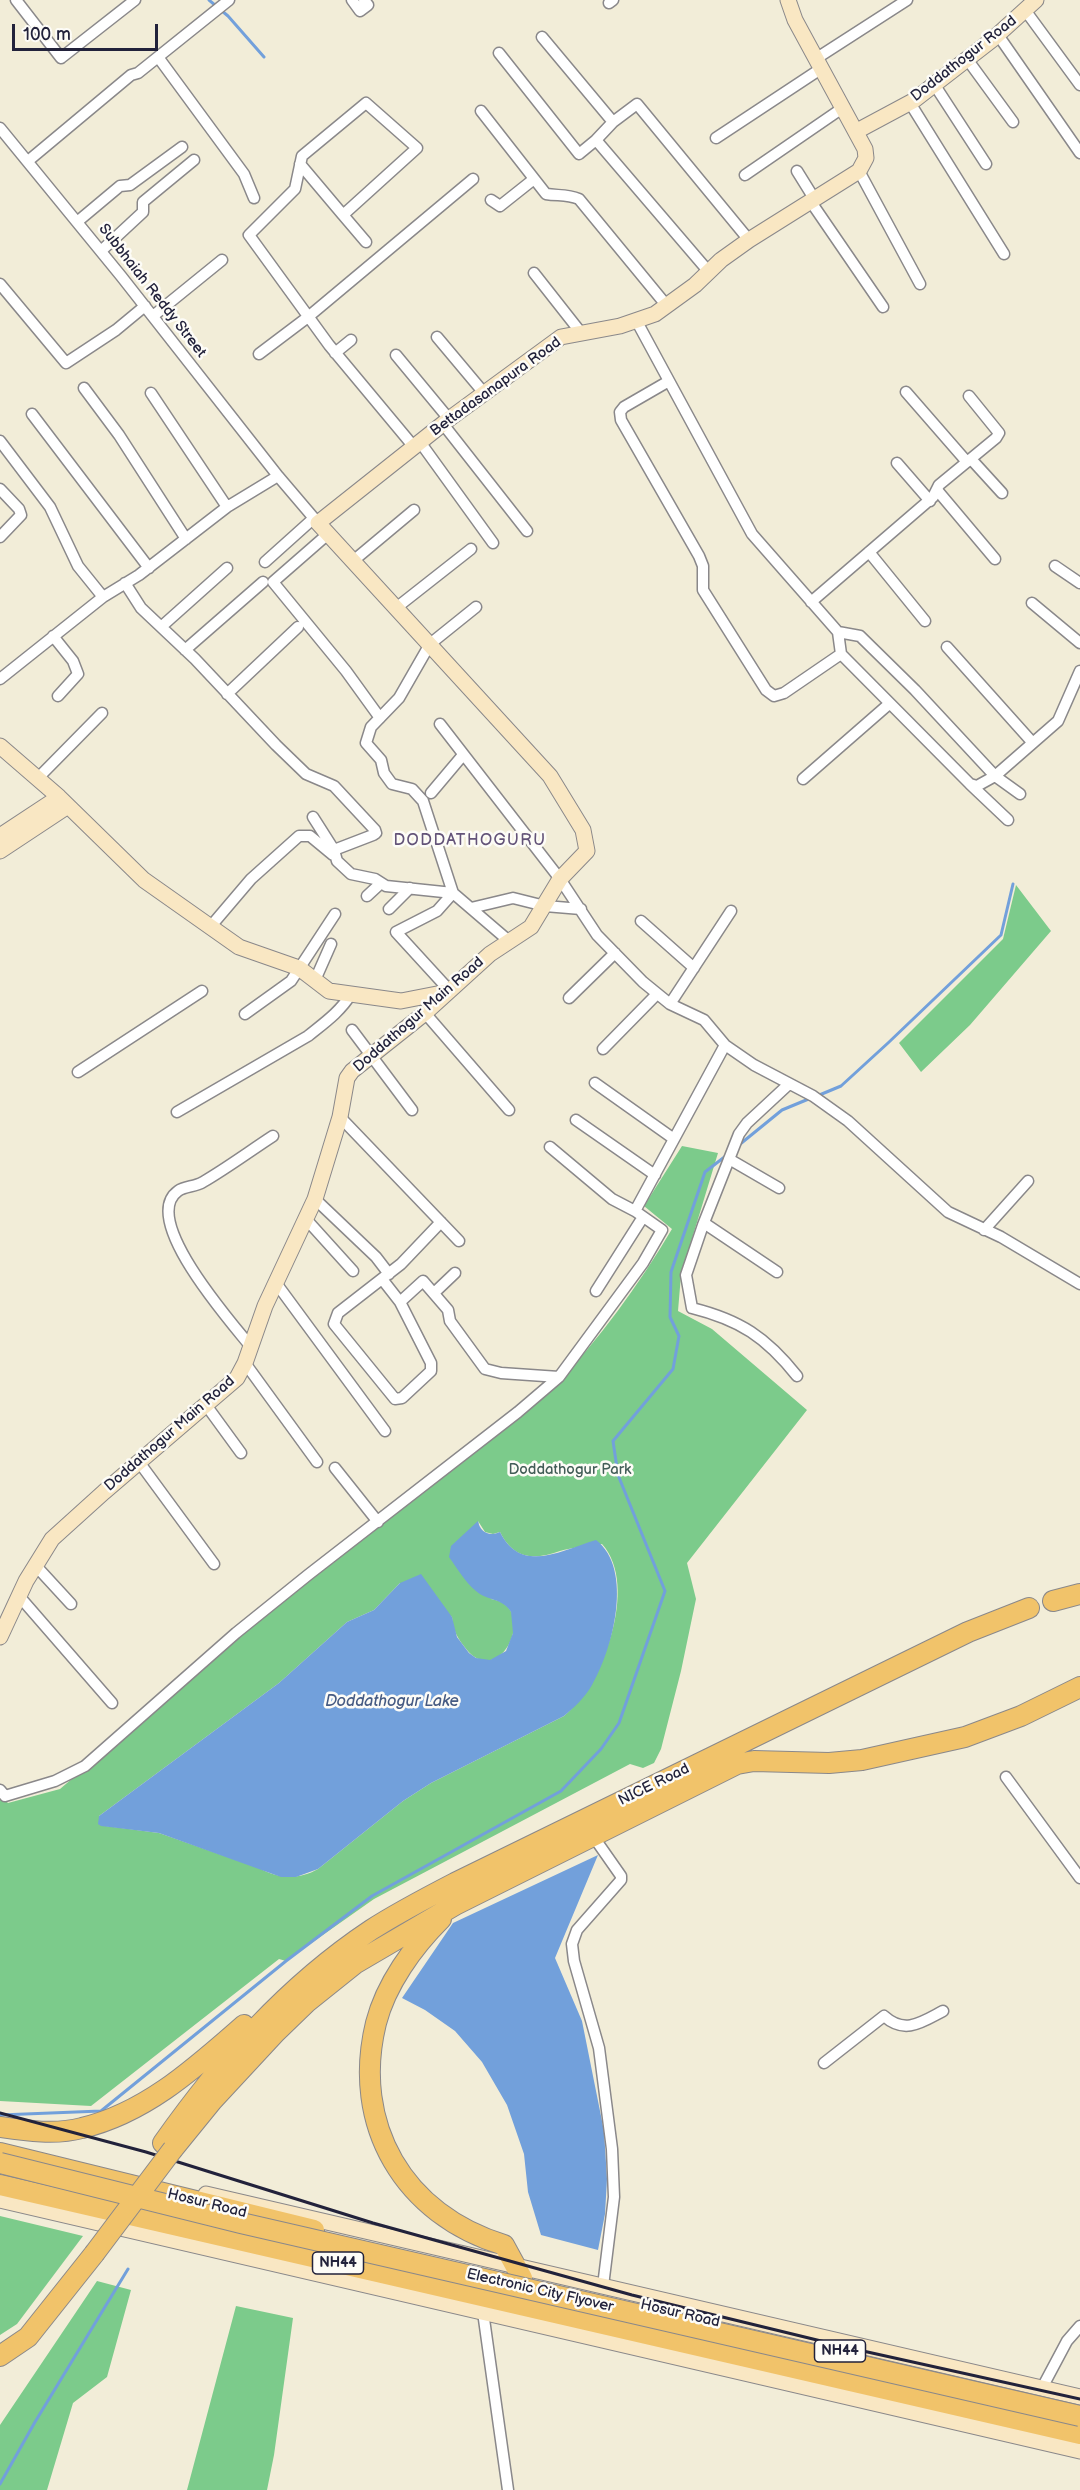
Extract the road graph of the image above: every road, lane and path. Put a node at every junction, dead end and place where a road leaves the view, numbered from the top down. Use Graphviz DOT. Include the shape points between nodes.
graph roads {
  1 [pos="16,0"];
  2 [pos="135,0"];
  3 [pos="229,0"];
  4 [pos="352,0"];
  5 [pos="364,0"];
  6 [pos="907,0"];
  7 [pos="791,1"];
  8 [pos="1030,5"];
  9 [pos="998,35"];
  10 [pos="542,37"];
  11 [pos="499,53"];
  12 [pos="158,57"];
  13 [pos="967,59"];
  14 [pos="819,63"];
  15 [pos="934,84"];
  16 [pos="1080,85"];
  17 [pos="910,103"];
  18 [pos="844,107"];
  19 [pos="481,111"];
  20 [pos="613,122"];
  21 [pos="1013,122"];
  22 [pos="0,128"];
  23 [pos="857,131"];
  24 [pos="716,138"];
  25 [pos="4,140"];
  26 [pos="596,140"];
  27 [pos="182,147"];
  28 [pos="1080,153"];
  29 [pos="194,160"];
  30 [pos="30,164"];
  31 [pos="300,164"];
  32 [pos="986,164"];
  33 [pos="797,171"];
  34 [pos="859,171"];
  35 [pos="745,175"];
  36 [pos="473,178"];
  37 [pos="534,179"];
  38 [pos="254,198"];
  39 [pos="491,200"];
  40 [pos="813,201"];
  41 [pos="343,215"];
  42 [pos="77,222"];
  43 [pos="749,240"];
  44 [pos="366,242"];
  45 [pos="101,251"];
  46 [pos="1004,254"];
  47 [pos="222,260"];
  48 [pos="709,272"];
  49 [pos="534,273"];
  50 [pos="920,284"];
  51 [pos="0,285"];
  52 [pos="145,306"];
  53 [pos="667,306"];
  54 [pos="883,308"];
  55 [pos="153,316"];
  56 [pos="308,317"];
  57 [pos="636,320"];
  58 [pos="582,334"];
  59 [pos="437,337"];
  60 [pos="351,340"];
  61 [pos="335,353"];
  62 [pos="259,354"];
  63 [pos="396,355"];
  64 [pos="669,381"];
  65 [pos="84,387"];
  66 [pos="906,392"];
  67 [pos="150,393"];
  68 [pos="484,393"];
  69 [pos="969,396"];
  70 [pos="32,414"];
  71 [pos="446,421"];
  72 [pos="0,441"];
  73 [pos="417,445"];
  74 [pos="969,460"];
  75 [pos="897,463"];
  76 [pos="278,476"];
  77 [pos="0,489"];
  78 [pos="938,490"];
  79 [pos="1002,493"];
  80 [pos="930,501"];
  81 [pos="227,507"];
  82 [pos="414,510"];
  83 [pos="320,525"];
  84 [pos="527,531"];
  85 [pos="0,537"];
  86 [pos="186,539"];
  87 [pos="492,543"];
  88 [pos="471,549"];
  89 [pos="869,552"];
  90 [pos="995,559"];
  91 [pos="353,561"];
  92 [pos="265,562"];
  93 [pos="1054,566"];
  94 [pos="149,568"];
  95 [pos="227,568"];
  96 [pos="263,582"];
  97 [pos="125,584"];
  98 [pos="1080,584"];
  99 [pos="103,597"];
  100 [pos="811,602"];
  101 [pos="1032,603"];
  102 [pos="476,607"];
  103 [pos="396,608"];
  104 [pos="925,621"];
  105 [pos="161,627"];
  106 [pos="298,627"];
  107 [pos="838,632"];
  108 [pos="53,636"];
  109 [pos="1080,643"];
  110 [pos="430,644"];
  111 [pos="947,647"];
  112 [pos="185,650"];
  113 [pos="841,654"];
  114 [pos="1080,671"];
  115 [pos="0,679"];
  116 [pos="227,694"];
  117 [pos="58,696"];
  118 [pos="889,705"];
  119 [pos="102,713"];
  120 [pos="380,718"];
  121 [pos="440,724"];
  122 [pos="1032,742"];
  123 [pos="0,746"];
  124 [pos="463,755"];
  125 [pos="995,776"];
  126 [pos="38,778"];
  127 [pos="803,778"];
  128 [pos="970,784"];
  129 [pos="431,793"];
  130 [pos="1020,795"];
  131 [pos="64,802"];
  132 [pos="313,816"];
  133 [pos="1008,820"];
  134 [pos="0,836"];
  135 [pos="0,851"];
  136 [pos="334,853"];
  137 [pos="560,879"];
  138 [pos="381,883"];
  139 [pos="410,888"];
  140 [pos="453,893"];
  141 [pos="367,896"];
  142 [pos="545,906"];
  143 [pos="471,908"];
  144 [pos="389,909"];
  145 [pos="581,909"];
  146 [pos="730,911"];
  147 [pos="335,914"];
  148 [pos="641,921"];
  149 [pos="211,926"];
  150 [pos="509,941"];
  151 [pos="331,944"];
  152 [pos="615,953"];
  153 [pos="299,968"];
  154 [pos="694,968"];
  155 [pos="316,978"];
  156 [pos="202,991"];
  157 [pos="450,991"];
  158 [pos="351,994"];
  159 [pos="657,994"];
  160 [pos="569,998"];
  161 [pos="670,1004"];
  162 [pos="425,1013"];
  163 [pos="245,1014"];
  164 [pos="352,1030"];
  165 [pos="725,1045"];
  166 [pos="603,1049"];
  167 [pos="371,1055"];
  168 [pos="78,1072"];
  169 [pos="595,1083"];
  170 [pos="789,1084"];
  171 [pos="412,1110"];
  172 [pos="509,1110"];
  173 [pos="177,1112"];
  174 [pos="340,1117"];
  175 [pos="576,1120"];
  176 [pos="273,1136"];
  177 [pos="674,1139"];
  178 [pos="550,1147"];
  179 [pos="729,1159"];
  180 [pos="655,1175"];
  181 [pos="1028,1181"];
  182 [pos="779,1188"];
  183 [pos="315,1199"];
  184 [pos="639,1214"];
  185 [pos="306,1220"];
  186 [pos="441,1222"];
  187 [pos="704,1222"];
  188 [pos="984,1230"];
  189 [pos="459,1241"];
  190 [pos="1080,1268"];
  191 [pos="353,1271"];
  192 [pos="777,1272"];
  193 [pos="455,1273"];
  194 [pos="386,1276"];
  195 [pos="1077,1281"];
  196 [pos="276,1283"];
  197 [pos="596,1291"];
  198 [pos="434,1293"];
  199 [pos="400,1302"];
  200 [pos="251,1347"];
  201 [pos="245,1363"];
  202 [pos="797,1376"];
  203 [pos="559,1377"];
  204 [pos="206,1405"];
  205 [pos="385,1431"];
  206 [pos="241,1453"];
  207 [pos="139,1462"];
  208 [pos="317,1462"];
  209 [pos="335,1468"];
  210 [pos="378,1522"];
  211 [pos="214,1564"];
  212 [pos="36,1566"];
  213 [pos="1080,1594"];
  214 [pos="20,1596"];
  215 [pos="1053,1600"];
  216 [pos="71,1604"];
  217 [pos="1029,1608"];
  218 [pos="0,1637"];
  219 [pos="1080,1687"];
  220 [pos="112,1702"];
  221 [pos="1005,1776"];
  222 [pos="0,1790"];
  223 [pos="593,1836"];
  224 [pos="1080,1878"];
  225 [pos="456,1905"];
  226 [pos="295,1990"];
  227 [pos="943,2011"];
  228 [pos="824,2063"];
  229 [pos="0,2132"];
  230 [pos="167,2147"];
  231 [pos="0,2153"];
  232 [pos="0,2163"];
  233 [pos="0,2174"];
  234 [pos="0,2185"];
  235 [pos="0,2200"];
  236 [pos="88,2250"];
  237 [pos="519,2272"];
  238 [pos="603,2286"];
  239 [pos="483,2312"];
  240 [pos="1080,2326"];
  241 [pos="0,2343"];
  242 [pos="0,2356"];
  243 [pos="1042,2388"];
  244 [pos="1080,2397"];
  245 [pos="1080,2407"];
  246 [pos="1080,2416"];
  247 [pos="1080,2427"];
  248 [pos="1080,2434"];
  249 [pos="1080,2451"];
  250 [pos="508,2490"];
  1 -- 2 [label="street" via="61,58"];
  3 -- 12 [label="street"];
  4 -- 5 [label="street" via="360,11 368,5"];
  6 -- 14 [label="street"];
  7 -- 14 [label="street" via="795,20"];
  8 -- 9 [label="street, Doddathogur Road"];
  8 -- 16 [label="street"];
  9 -- 13 [label="street, Doddathogur Road"];
  9 -- 28 [label="street"];
  10 -- 20 [label="street"];
  11 -- 26 [label="street" via="579,154"];
  12 -- 30 [label="street"];
  12 -- 38 [label="street" via="244,174"];
  13 -- 15 [label="street, Doddathogur Road"];
  13 -- 21 [label="street"];
  14 -- 18 [label="street"];
  14 -- 24 [label="street"];
  15 -- 17 [label="street, Doddathogur Road"];
  15 -- 32 [label="street"];
  17 -- 23 [label="street, Doddathogur Road"];
  17 -- 46 [label="street"];
  18 -- 23 [label="street"];
  18 -- 35 [label="street"];
  19 -- 37 [label="street"];
  20 -- 26 [label="street"];
  20 -- 43 [label="street" via="638,104"];
  22 -- 25 [label="street, Subbhaiah Reddy Street"];
  23 -- 34 [label="street" via="866,158"];
  25 -- 30 [label="street, Subbhaiah Reddy Street"];
  26 -- 48 [label="street"];
  27 -- 42 [label="street" via="130,185 120,186"];
  29 -- 45 [label="street" via="143,202 143,212"];
  30 -- 42 [label="street, Subbhaiah Reddy Street"];
  31 -- 41 [label="street"];
  31 -- 41 [label="street" via="302,156 366,103 417,148"];
  31 -- 56 [label="street" via="295,189 249,236"];
  33 -- 40 [label="street"];
  34 -- 40 [label="street, Bettadasanapura Road"];
  34 -- 50 [label="street"];
  36 -- 56 [label="street"];
  37 -- 39 [label="street" via="500,206"];
  37 -- 53 [label="street" via="546,194 567,194 579,199"];
  40 -- 43 [label="street, Bettadasanapura Road"];
  40 -- 54 [label="street"];
  41 -- 44 [label="street"];
  42 -- 45 [label="street, Subbhaiah Reddy Street"];
  43 -- 48 [label="street, Bettadasanapura Road"];
  45 -- 52 [label="street, Subbhaiah Reddy Street"];
  47 -- 55 [label="street"];
  48 -- 53 [label="street, Bettadasanapura Road"];
  49 -- 58 [label="street"];
  51 -- 52 [label="street" via="66,363"];
  52 -- 55 [label="street, Subbhaiah Reddy Street"];
  53 -- 57 [label="street, Bettadasanapura Road"];
  55 -- 76 [label="street, Subbhaiah Reddy Street"];
  56 -- 61 [label="street"];
  56 -- 62 [label="street"];
  57 -- 58 [label="street, Bettadasanapura Road"];
  57 -- 64 [label="street"];
  58 -- 68 [label="street, Bettadasanapura Road" via="561,337"];
  59 -- 68 [label="street"];
  60 -- 61 [label="street"];
  61 -- 73 [label="street"];
  63 -- 71 [label="street"];
  64 -- 100 [label="street" via="752,534"];
  64 -- 113 [label="street" via="624,406 621,420 699,556 703,590 709,600 766,690 774,696"];
  65 -- 86 [label="street"];
  66 -- 74 [label="street"];
  67 -- 81 [label="street"];
  68 -- 71 [label="street, Bettadasanapura Road"];
  69 -- 74 [label="street" via="999,433"];
  70 -- 94 [label="street"];
  71 -- 73 [label="street, Bettadasanapura Road"];
  71 -- 84 [label="street"];
  72 -- 99 [label="street" via="50,507 78,566"];
  73 -- 83 [label="street, Bettadasanapura Road"];
  73 -- 87 [label="street"];
  74 -- 78 [label="street"];
  74 -- 79 [label="street"];
  75 -- 80 [label="street"];
  76 -- 81 [label="street"];
  76 -- 83 [label="street, Subbhaiah Reddy Street"];
  77 -- 85 [label="street" via="21,515"];
  78 -- 80 [label="street"];
  78 -- 90 [label="street"];
  80 -- 89 [label="street"];
  81 -- 86 [label="street"];
  82 -- 91 [label="street"];
  83 -- 91 [label="street, Doddathogur Main Road"];
  83 -- 92 [label="street"];
  83 -- 120 [label="street" via="273,582"];
  86 -- 94 [label="street"];
  88 -- 103 [label="street"];
  89 -- 100 [label="street"];
  89 -- 104 [label="street"];
  91 -- 103 [label="street, Doddathogur Main Road"];
  93 -- 98 [label="street"];
  94 -- 97 [label="street"];
  95 -- 105 [label="street"];
  96 -- 112 [label="street"];
  97 -- 99 [label="street"];
  97 -- 105 [label="street" via="141,608"];
  99 -- 108 [label="street"];
  100 -- 107 [label="street"];
  101 -- 109 [label="street"];
  102 -- 110 [label="street"];
  103 -- 110 [label="street, Doddathogur Main Road"];
  105 -- 112 [label="street"];
  106 -- 116 [label="street"];
  107 -- 113 [label="street"];
  107 -- 125 [label="street" via="860,636"];
  108 -- 115 [label="street"];
  108 -- 117 [label="street" via="73,660 78,674"];
  110 -- 120 [label="street" via="399,698"];
  110 -- 137 [label="street, Doddathogur Main Road" via="550,776 583,830 587,851"];
  111 -- 122 [label="street"];
  112 -- 116 [label="street"];
  113 -- 118 [label="street"];
  114 -- 122 [label="street" via="1063,714"];
  116 -- 136 [label="street" via="306,774 334,786 375,830 373,835"];
  118 -- 127 [label="street"];
  118 -- 128 [label="street"];
  119 -- 126 [label="street"];
  120 -- 140 [label="street" via="366,742 381,760 392,784 412,789 423,801"];
  121 -- 124 [label="street"];
  122 -- 125 [label="street"];
  123 -- 126 [label="street"];
  124 -- 129 [label="street"];
  124 -- 137 [label="street"];
  125 -- 128 [label="street" via="977,786"];
  125 -- 130 [label="street"];
  126 -- 131 [label="street"];
  128 -- 133 [label="street"];
  131 -- 134 [label="street"];
  131 -- 135 [label="street"];
  131 -- 149 [label="street" via="144,880"];
  132 -- 136 [label="street"];
  136 -- 138 [label="street" via="351,874"];
  136 -- 149 [label="street" via="310,836 299,836 251,879"];
  137 -- 142 [label="street, Doddathogur Main Road"];
  137 -- 145 [label="street"];
  138 -- 139 [label="street"];
  138 -- 141 [label="street"];
  139 -- 140 [label="street"];
  139 -- 144 [label="street"];
  140 -- 143 [label="street"];
  140 -- 157 [label="street" via="437,911 396,932"];
  142 -- 143 [label="street" via="513,898"];
  142 -- 145 [label="street"];
  142 -- 150 [label="street, Doddathogur Main Road" via="531,927"];
  143 -- 150 [label="street"];
  145 -- 152 [label="street" via="597,935"];
  146 -- 154 [label="street"];
  147 -- 153 [label="street"];
  148 -- 154 [label="street"];
  149 -- 153 [label="street" via="239,947"];
  150 -- 157 [label="street, Doddathogur Main Road"];
  151 -- 155 [label="street"];
  152 -- 159 [label="street"];
  152 -- 160 [label="street"];
  153 -- 155 [label="street"];
  153 -- 163 [label="street" via="291,981"];
  154 -- 161 [label="street"];
  155 -- 158 [label="street" via="329,991"];
  156 -- 168 [label="street"];
  157 -- 158 [label="street" via="401,1001"];
  157 -- 162 [label="street, Doddathogur Main Road"];
  158 -- 173 [label="street" via="328,1021 308,1036"];
  159 -- 161 [label="street"];
  159 -- 166 [label="street"];
  161 -- 165 [label="street" via="704,1020"];
  162 -- 167 [label="street, Doddathogur Main Road"];
  162 -- 172 [label="street"];
  164 -- 167 [label="street"];
  165 -- 170 [label="street"];
  165 -- 177 [label="street"];
  167 -- 171 [label="street"];
  167 -- 174 [label="street, Doddathogur Main Road" via="347,1078"];
  169 -- 177 [label="street"];
  170 -- 179 [label="street" via="747,1123"];
  170 -- 188 [label="street" via="848,1121 948,1212"];
  174 -- 183 [label="street, Doddathogur Main Road"];
  174 -- 186 [label="street"];
  175 -- 180 [label="street"];
  176 -- 200 [label="street" via="202,1183 178,1191 168,1204 184,1259"];
  177 -- 180 [label="street"];
  178 -- 184 [label="street" via="612,1199"];
  179 -- 182 [label="street"];
  179 -- 187 [label="street"];
  180 -- 184 [label="street"];
  181 -- 188 [label="street"];
  183 -- 185 [label="street, Doddathogur Main Road"];
  183 -- 194 [label="street" via="376,1257"];
  184 -- 197 [label="street"];
  184 -- 203 [label="street" via="662,1230 643,1263"];
  185 -- 191 [label="street"];
  185 -- 196 [label="street, Doddathogur Main Road"];
  186 -- 189 [label="street"];
  186 -- 194 [label="street"];
  187 -- 192 [label="street"];
  187 -- 202 [label="street" via="686,1275 692,1308 746,1328 781,1356"];
  188 -- 195 [label="street"];
  190 -- 195 [label="street"];
  193 -- 198 [label="street"];
  194 -- 199 [label="street"];
  194 -- 199 [label="street" via="338,1313 334,1324 395,1399 402,1398 431,1371 431,1362"];
  196 -- 200 [label="street, Doddathogur Main Road"];
  196 -- 205 [label="street"];
  198 -- 199 [label="street" via="423,1281"];
  198 -- 203 [label="street" via="485,1369"];
  200 -- 201 [label="street, Doddathogur Main Road"];
  201 -- 204 [label="street, Doddathogur Main Road" via="237,1378"];
  201 -- 208 [label="street"];
  203 -- 210 [label="street"];
  204 -- 206 [label="street"];
  204 -- 207 [label="street, Doddathogur Main Road"];
  207 -- 211 [label="street"];
  207 -- 212 [label="street, Doddathogur Main Road" via="52,1539"];
  209 -- 210 [label="street"];
  210 -- 222 [label="street" via="236,1633 85,1766 45,1785 6,1796"];
  212 -- 214 [label="street, Doddathogur Main Road"];
  212 -- 216 [label="street"];
  213 -- 215 [label="highway"];
  214 -- 218 [label="street, Doddathogur Main Road"];
  214 -- 220 [label="street"];
  217 -- 226 [label="highway, NICE Road" via="968,1632 454,1883 369,1931"];
  219 -- 223 [label="highway, NICE Road" via="1021,1716 965,1737 862,1760 746,1762"];
  221 -- 224 [label="street"];
  223 -- 225 [label="highway, NICE Road"];
  223 -- 238 [label="street" via="621,1876 577,1930 572,1944 599,2048 612,2149 614,2197"];
  225 -- 230 [label="highway" via="356,1963 306,2003"];
  225 -- 237 [label="highway" via="412,1953 383,2003 372,2045 371,2094 388,2153 416,2194 439,2215 468,2232 504,2245"];
  226 -- 229 [label="highway" via="271,2002 160,2093 123,2114 82,2129"];
  226 -- 230 [label="highway" via="266,2016 200,2091"];
  227 -- 228 [label="street" via="904,2028 884,2016"];
  229 -- 237 [label="street, Hosur Road"];
  230 -- 236 [label="highway, bridge"];
  231 -- 237 [label="highway, Hosur Road / NH44" via="328,2234"];
  232 -- 246 [label="highway, Electronic City Flyover, bridge" via="241,2223"];
  233 -- 247 [label="highway, Electronic City Flyover"];
  234 -- 248 [label="highway, Hosur Road / NH44"];
  235 -- 239 [label="street"];
  236 -- 241 [label="highway" via="30,2320"];
  236 -- 242 [label="highway" via="28,2337"];
  237 -- 238 [label="street"];
  237 -- 245 [label="highway, Hosur Road / NH44"];
  238 -- 243 [label="street"];
  239 -- 249 [label="street"];
  239 -- 250 [label="street"];
  240 -- 243 [label="street" via="1066,2341"];
  243 -- 244 [label="street"];
}
